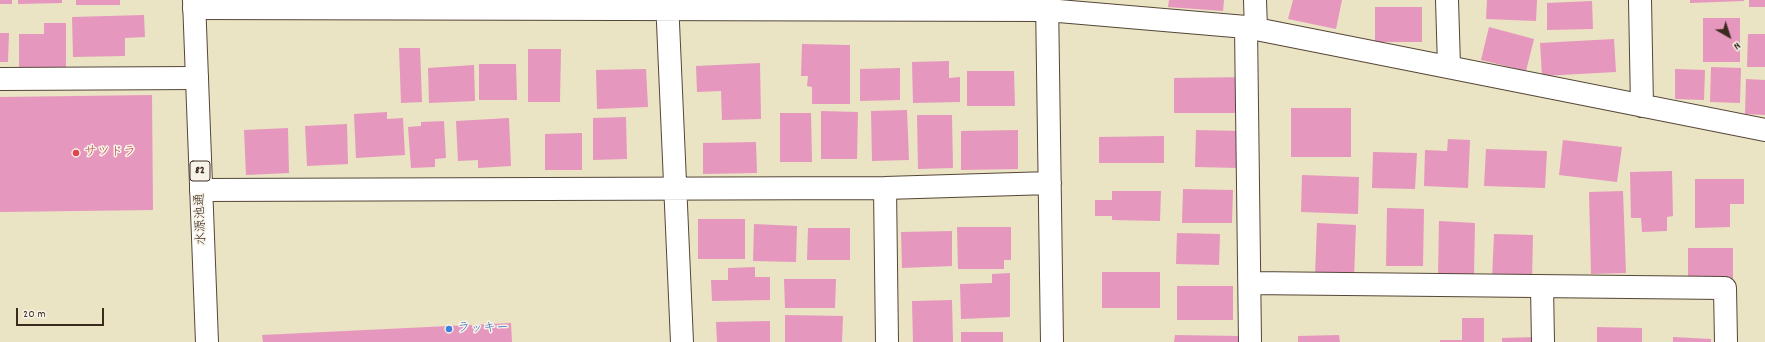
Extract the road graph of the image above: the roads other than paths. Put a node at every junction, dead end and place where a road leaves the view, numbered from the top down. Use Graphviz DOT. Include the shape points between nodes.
graph roads {
  1 [pos="1255,0"];
  2 [pos="1447,0"];
  3 [pos="1640,0"];
  4 [pos="194,4"];
  5 [pos="668,5"];
  6 [pos="1047,5"];
  7 [pos="1251,28"];
  8 [pos="1448,66"];
  9 [pos="197,78"];
  10 [pos="0,79"];
  11 [pos="1642,106"];
  12 [pos="1765,130"];
  13 [pos="1050,183"];
  14 [pos="675,188"];
  15 [pos="886,188"];
  16 [pos="201,190"];
  17 [pos="1250,284"];
  18 [pos="1542,287"];
  19 [pos="207,342"];
  20 [pos="682,342"];
  21 [pos="887,342"];
  22 [pos="1052,342"];
  23 [pos="1250,342"];
  24 [pos="1543,342"];
  25 [pos="1726,342"];
  1 -- 7 [label="street"];
  2 -- 8 [label="street"];
  3 -- 11 [label="street"];
  4 -- 5 [label="street"];
  4 -- 9 [label="street, 水源池通 / 82"];
  5 -- 6 [label="street"];
  5 -- 14 [label="street"];
  6 -- 7 [label="street"];
  6 -- 13 [label="street"];
  7 -- 8 [label="street"];
  7 -- 17 [label="street"];
  8 -- 11 [label="street"];
  9 -- 10 [label="street"];
  9 -- 16 [label="street, 水源池通 / 82"];
  11 -- 12 [label="street"];
  13 -- 15 [label="street"];
  13 -- 22 [label="street"];
  14 -- 15 [label="street"];
  14 -- 16 [label="street"];
  14 -- 20 [label="street"];
  15 -- 21 [label="street"];
  16 -- 19 [label="street, 水源池通 / 82"];
  17 -- 18 [label="street"];
  17 -- 23 [label="street"];
  18 -- 24 [label="street"];
  18 -- 25 [label="street" via="1725,288"];
}
